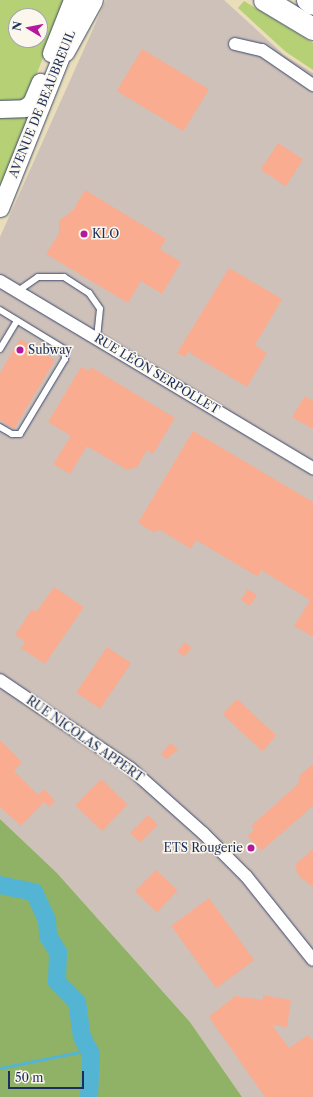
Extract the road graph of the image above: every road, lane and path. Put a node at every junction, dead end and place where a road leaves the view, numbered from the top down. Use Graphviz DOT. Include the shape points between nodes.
graph roads {
  1 [pos="72,0"];
  2 [pos="82,0"];
  3 [pos="92,0"];
  4 [pos="265,0"];
  5 [pos="308,0"];
  6 [pos="313,4"];
  7 [pos="313,29"];
  8 [pos="235,44"];
  9 [pos="64,51"];
  10 [pos="313,85"];
  11 [pos="0,110"];
  12 [pos="0,208"];
  13 [pos="0,281"];
  14 [pos="18,290"];
  15 [pos="0,310"];
  16 [pos="17,321"];
  17 [pos="97,338"];
  18 [pos="0,349"];
  19 [pos="0,427"];
  20 [pos="313,468"];
  21 [pos="0,680"];
  22 [pos="313,960"];
  1 -- 11 [label="main road" via="31,103 16,110"];
  2 -- 9 [label="main road, AVENUE DE BEAUBREUIL"];
  3 -- 9 [label="highway"];
  4 -- 7 [label="highway"];
  5 -- 6 [label="highway"];
  8 -- 10 [label="street" via="262,50"];
  9 -- 12 [label="main road, AVENUE DE BEAUBREUIL"];
  13 -- 14 [label="street, RUE LÉON SERPOLLET"];
  14 -- 17 [label="street, RUE LÉON SERPOLLET"];
  14 -- 17 [label="lane" via="38,276 64,277 89,293 100,309"];
  15 -- 16 [label="lane"];
  16 -- 18 [label="lane"];
  16 -- 19 [label="lane" via="64,349 65,359 20,434 12,434"];
  17 -- 20 [label="street, RUE LÉON SERPOLLET"];
  21 -- 22 [label="street, RUE NICOLAS APPERT" via="130,768 203,833 246,876"];
}
